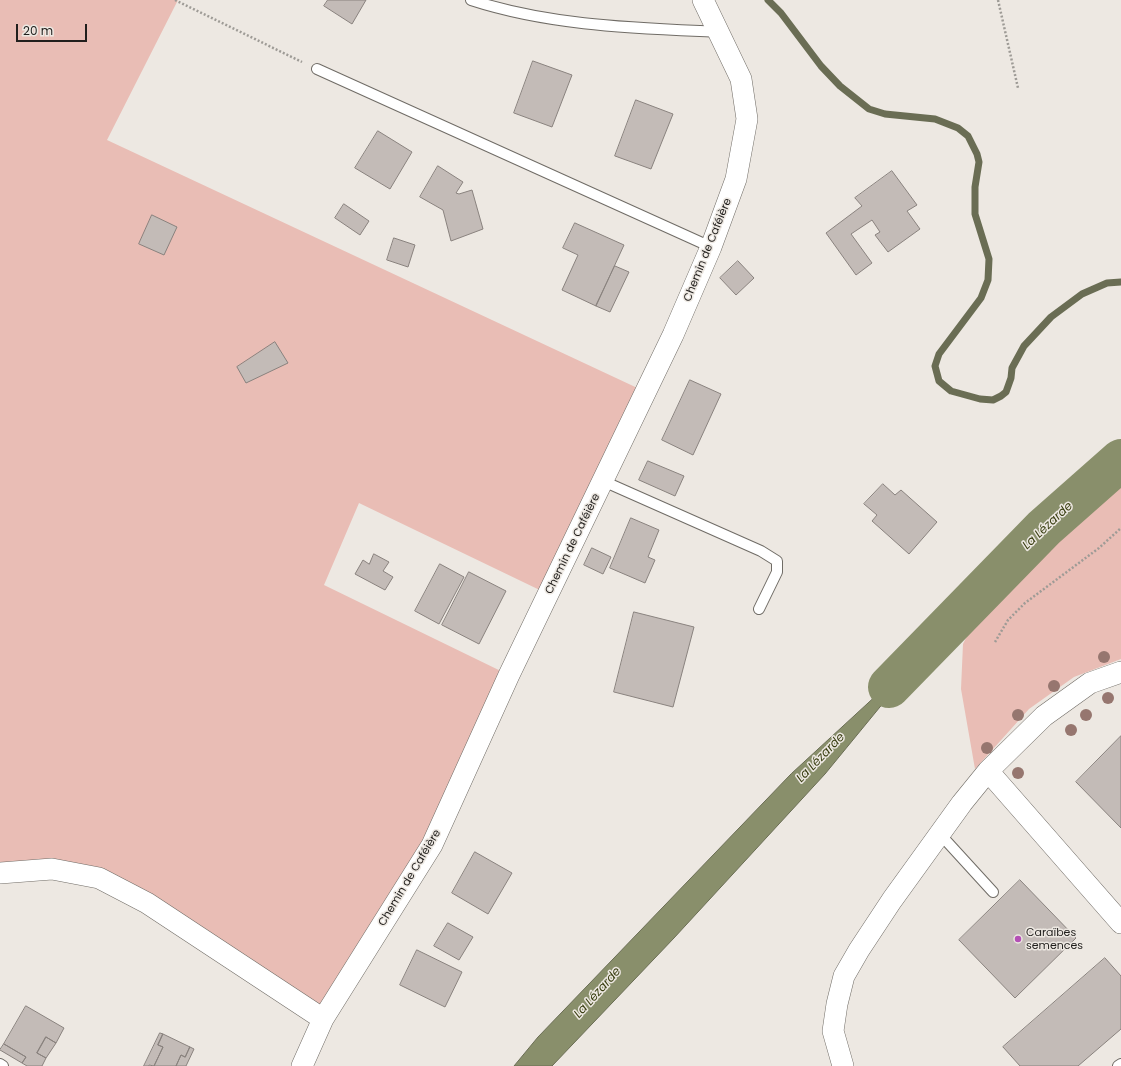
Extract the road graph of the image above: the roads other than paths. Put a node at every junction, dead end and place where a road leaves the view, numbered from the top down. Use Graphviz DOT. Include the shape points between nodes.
graph roads {
  1 [pos="471,0"];
  2 [pos="704,2"];
  3 [pos="719,32"];
  4 [pos="317,69"];
  5 [pos="711,247"];
  6 [pos="603,481"];
  7 [pos="759,609"];
  8 [pos="1121,672"];
  9 [pos="988,771"];
  10 [pos="940,834"];
  11 [pos="0,872"];
  12 [pos="993,892"];
  13 [pos="1121,922"];
  14 [pos="323,1020"];
  15 [pos="0,1064"];
  16 [pos="1121,1064"];
  17 [pos="3,1066"];
  18 [pos="302,1066"];
  19 [pos="843,1066"];
  20 [pos="1118,1066"];
  1 -- 3 [label="lane" via="496,8 597,26"];
  2 -- 3 [label="street, Chemin de Caféière"];
  3 -- 5 [label="street, Chemin de Caféière" via="741,79 747,119 736,179"];
  4 -- 5 [label="lane"];
  5 -- 6 [label="street, Chemin de Caféière" via="673,335"];
  6 -- 7 [label="lane" via="762,551 777,561 777,572"];
  6 -- 14 [label="street, Chemin de Caféière" via="509,675 432,845"];
  8 -- 9 [label="street" via="1090,683 1044,716"];
  9 -- 10 [label="street"];
  9 -- 13 [label="street"];
  10 -- 12 [label="lane"];
  10 -- 19 [label="street" via="892,900 844,976 833,1031"];
  11 -- 14 [label="street" via="52,869 99,878 147,903"];
  14 -- 18 [label="street, Chemin de Caféière"];
  15 -- 17 [label="lane"];
  16 -- 20 [label="lane"];
}
